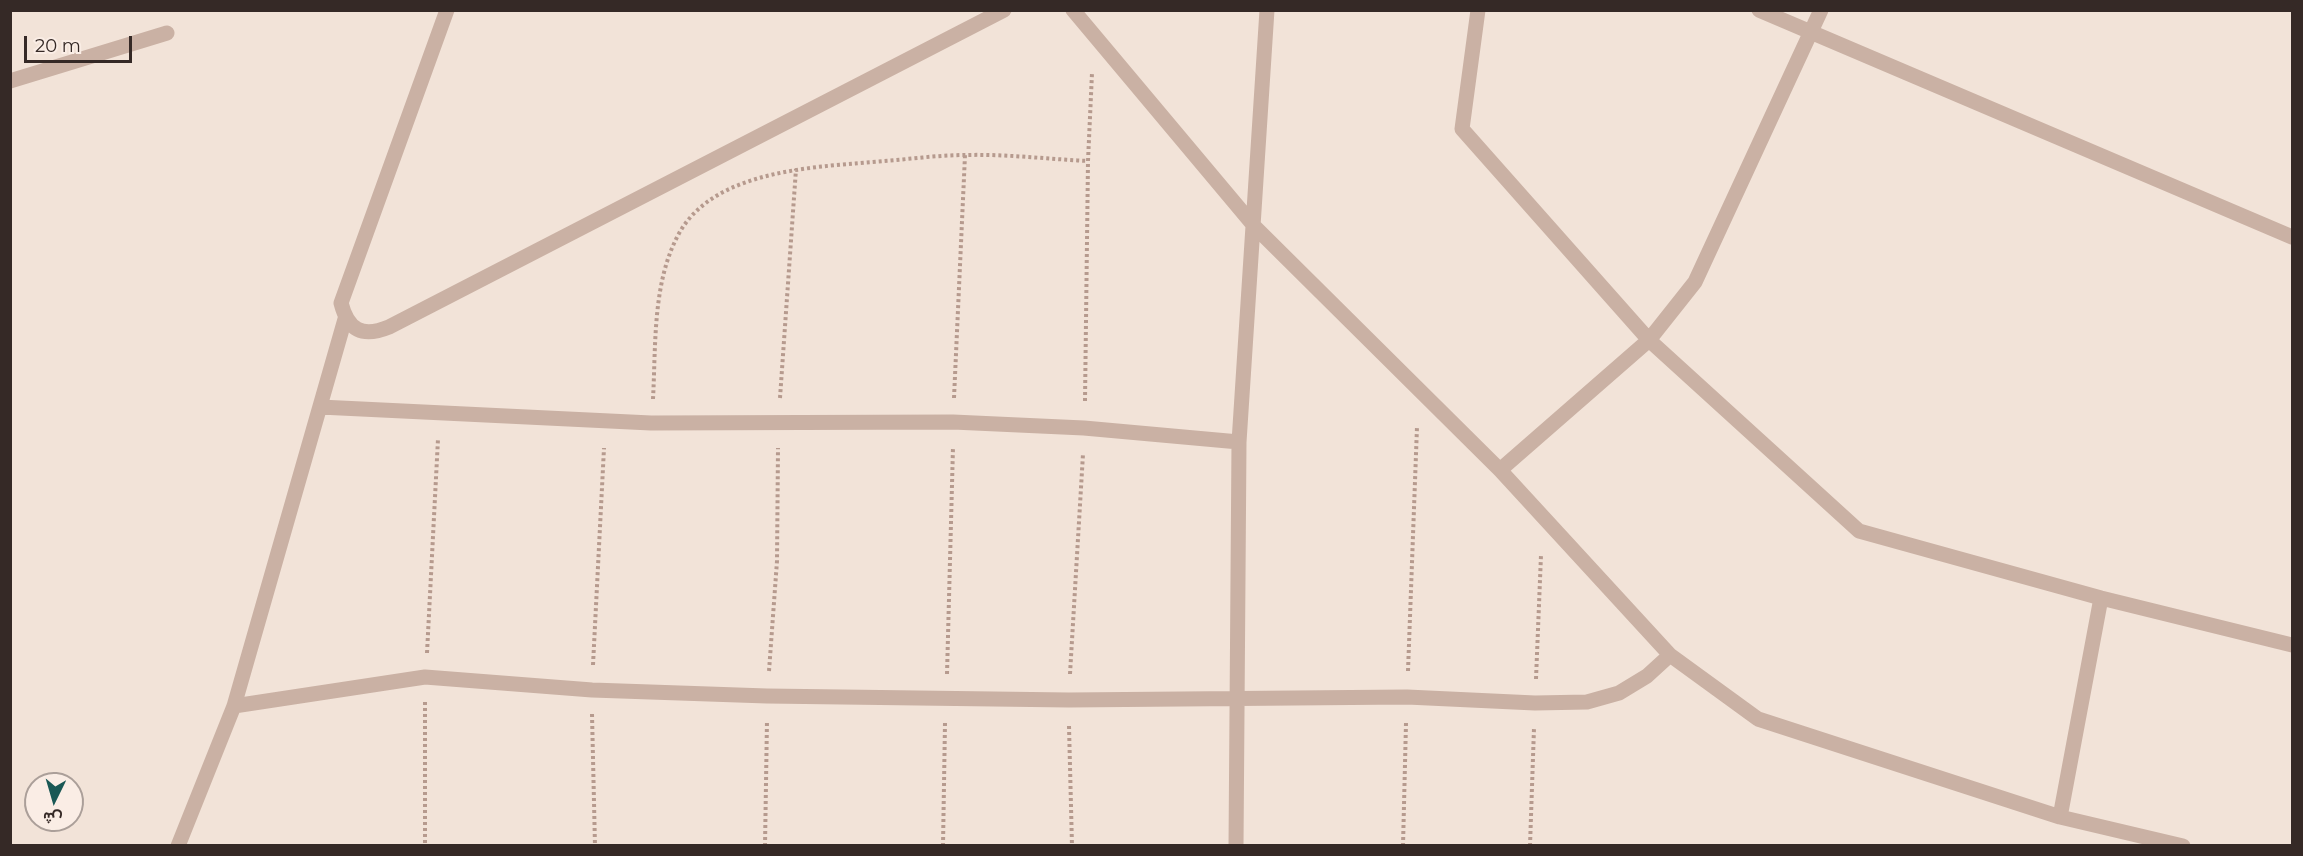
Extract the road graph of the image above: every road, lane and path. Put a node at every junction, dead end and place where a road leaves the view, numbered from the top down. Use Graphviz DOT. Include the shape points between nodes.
graph roads {
  1 [pos="447,10"];
  2 [pos="1004,10"];
  3 [pos="1073,10"];
  4 [pos="1268,10"];
  5 [pos="1478,10"];
  6 [pos="1759,10"];
  7 [pos="1821,10"];
  8 [pos="1812,32"];
  9 [pos="167,33"];
  10 [pos="10,81"];
  11 [pos="965,155"];
  12 [pos="1088,161"];
  13 [pos="796,169"];
  14 [pos="1255,227"];
  15 [pos="2292,237"];
  16 [pos="345,319"];
  17 [pos="1649,340"];
  18 [pos="1419,391"];
  19 [pos="320,407"];
  20 [pos="439,412"];
  21 [pos="605,421"];
  22 [pos="778,422"];
  23 [pos="953,422"];
  24 [pos="651,423"];
  25 [pos="1239,442"];
  26 [pos="1500,470"];
  27 [pos="2101,598"];
  28 [pos="2292,645"];
  29 [pos="1670,656"];
  30 [pos="425,677"];
  31 [pos="592,690"];
  32 [pos="767,696"];
  33 [pos="1236,698"];
  34 [pos="1407,698"];
  35 [pos="946,699"];
  36 [pos="234,706"];
  37 [pos="2060,817"];
  38 [pos="178,846"];
  39 [pos="425,846"];
  40 [pos="595,846"];
  41 [pos="765,846"];
  42 [pos="943,846"];
  43 [pos="1236,846"];
  44 [pos="1403,846"];
  45 [pos="2183,846"];
  1 -- 16 [label="street" via="346,287 341,303"];
  2 -- 16 [label="street" via="389,327 374,333 358,330"];
  3 -- 14 [label="street"];
  4 -- 14 [label="street"];
  5 -- 17 [label="street" via="1462,129"];
  6 -- 8 [label="street"];
  7 -- 8 [label="street"];
  8 -- 15 [label="street"];
  8 -- 17 [label="street" via="1695,282"];
  9 -- 10 [label="street"];
  11 -- 12 [label="path"];
  11 -- 13 [label="path"];
  11 -- 23 [label="path"];
  13 -- 22 [label="path"];
  13 -- 24 [label="path" via="724,192 700,207 681,229 659,295"];
  14 -- 18 [label="street"];
  14 -- 25 [label="street"];
  16 -- 19 [label="street"];
  17 -- 26 [label="street"];
  17 -- 27 [label="street" via="1859,531"];
  18 -- 26 [label="street"];
  18 -- 34 [label="path"];
  19 -- 20 [label="street"];
  19 -- 36 [label="street"];
  20 -- 21 [label="street"];
  20 -- 30 [label="path"];
  21 -- 24 [label="street"];
  21 -- 31 [label="path"];
  22 -- 23 [label="street"];
  22 -- 24 [label="street"];
  22 -- 32 [label="path" via="777,561"];
  23 -- 25 [label="street" via="1084,428"];
  23 -- 35 [label="path"];
  25 -- 33 [label="street"];
  26 -- 29 [label="street"];
  27 -- 28 [label="street"];
  27 -- 37 [label="street"];
  29 -- 34 [label="street" via="1618,693 1587,702"];
  29 -- 37 [label="street" via="1758,719"];
  30 -- 31 [label="street"];
  30 -- 36 [label="street"];
  30 -- 39 [label="path"];
  31 -- 32 [label="street"];
  31 -- 40 [label="path"];
  32 -- 35 [label="street"];
  32 -- 41 [label="path"];
  33 -- 34 [label="street"];
  33 -- 35 [label="street"];
  33 -- 43 [label="street"];
  34 -- 44 [label="path"];
  35 -- 42 [label="path"];
  36 -- 38 [label="street"];
  37 -- 45 [label="street"];
}
